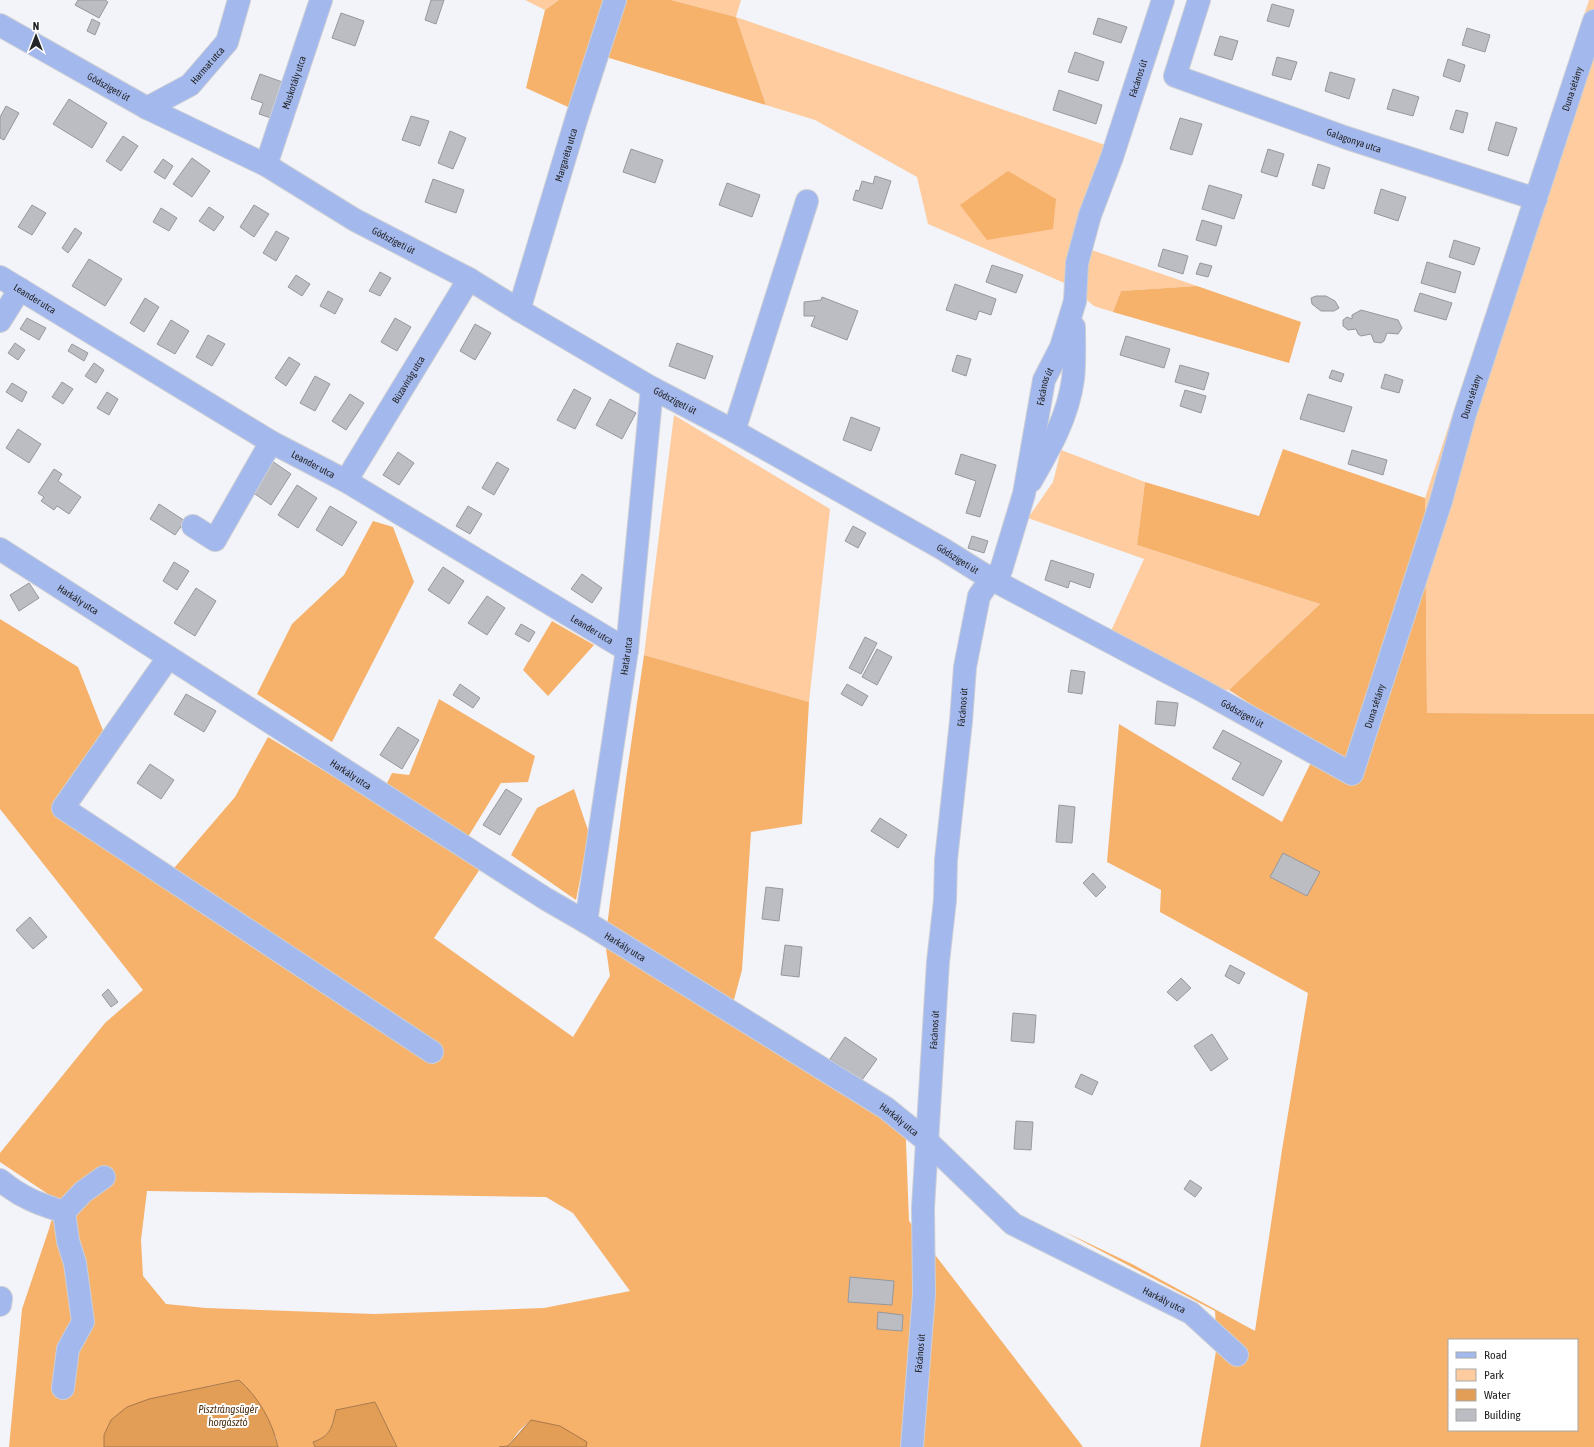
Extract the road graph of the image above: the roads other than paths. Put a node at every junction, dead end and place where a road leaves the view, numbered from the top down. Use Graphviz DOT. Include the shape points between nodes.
graph roads {
  1 [pos="239,0"];
  2 [pos="321,0"];
  3 [pos="615,0"];
  4 [pos="1163,0"];
  5 [pos="1199,0"];
  6 [pos="1594,21"];
  7 [pos="0,25"];
  8 [pos="147,108"];
  9 [pos="266,165"];
  10 [pos="1536,199"];
  11 [pos="807,201"];
  12 [pos="0,277"];
  13 [pos="469,279"];
  14 [pos="20,289"];
  15 [pos="518,310"];
  16 [pos="0,321"];
  17 [pos="652,388"];
  18 [pos="734,431"];
  19 [pos="271,442"];
  20 [pos="346,481"];
  21 [pos="193,526"];
  22 [pos="0,550"];
  23 [pos="991,579"];
  24 [pos="627,650"];
  25 [pos="168,658"];
  26 [pos="1352,774"];
  27 [pos="586,922"];
  28 [pos="432,1052"];
  29 [pos="928,1142"];
  30 [pos="104,1177"];
  31 [pos="0,1180"];
  32 [pos="64,1212"];
  33 [pos="1238,1355"];
  34 [pos="63,1388"];
  35 [pos="912,1447"];
  1 -- 8 [label="street, Harmat utca" via="227,42 190,85"];
  2 -- 9 [label="street, Muskotály utca"];
  3 -- 15 [label="street, Margaréta utca"];
  4 -- 23 [label="street, Fácános út" via="1112,157 1090,215 1078,263 1075,301 1061,347 1044,380 1024,494 1001,570"];
  5 -- 10 [label="street, Galagonya utca" via="1175,76 1347,138"];
  6 -- 10 [label="street, Duna sétány"];
  7 -- 8 [label="street, Gödszigeti út"];
  8 -- 9 [label="street, Gödszigeti út"];
  9 -- 13 [label="street, Gödszigeti út" via="355,220"];
  10 -- 26 [label="street, Duna sétány" via="1465,414 1441,501"];
  11 -- 18 [label="street"];
  12 -- 14 [label="street, Leander utca"];
  13 -- 15 [label="street, Gödszigeti út"];
  13 -- 20 [label="street, Búzavirág utca"];
  14 -- 16 [label="street"];
  14 -- 19 [label="street, Leander utca"];
  15 -- 17 [label="street, Gödszigeti út"];
  17 -- 18 [label="street, Gödszigeti út"];
  17 -- 24 [label="street, Határ utca"];
  18 -- 23 [label="street, Gödszigeti út" via="943,549"];
  19 -- 20 [label="street, Leander utca"];
  19 -- 21 [label="street" via="215,540"];
  20 -- 24 [label="street, Leander utca"];
  22 -- 25 [label="street, Harkály utca"];
  23 -- 26 [label="street, Gödszigeti út" via="1196,687"];
  23 -- 29 [label="street, Fácános út" via="979,596 965,667 938,962"];
  24 -- 27 [label="street, Határ utca"];
  25 -- 27 [label="street, Harkály utca"];
  25 -- 28 [label="street" via="63,808"];
  27 -- 29 [label="street, Harkály utca" via="886,1108"];
  29 -- 33 [label="street, Harkály utca" via="1013,1224 1191,1313"];
  29 -- 35 [label="street, Fácános út" via="923,1208 924,1294"];
  30 -- 32 [label="street" via="83,1192"];
  31 -- 32 [label="street" via="16,1193 38,1204"];
  32 -- 34 [label="street" via="68,1241 75,1263 83,1322 68,1349"];
}
